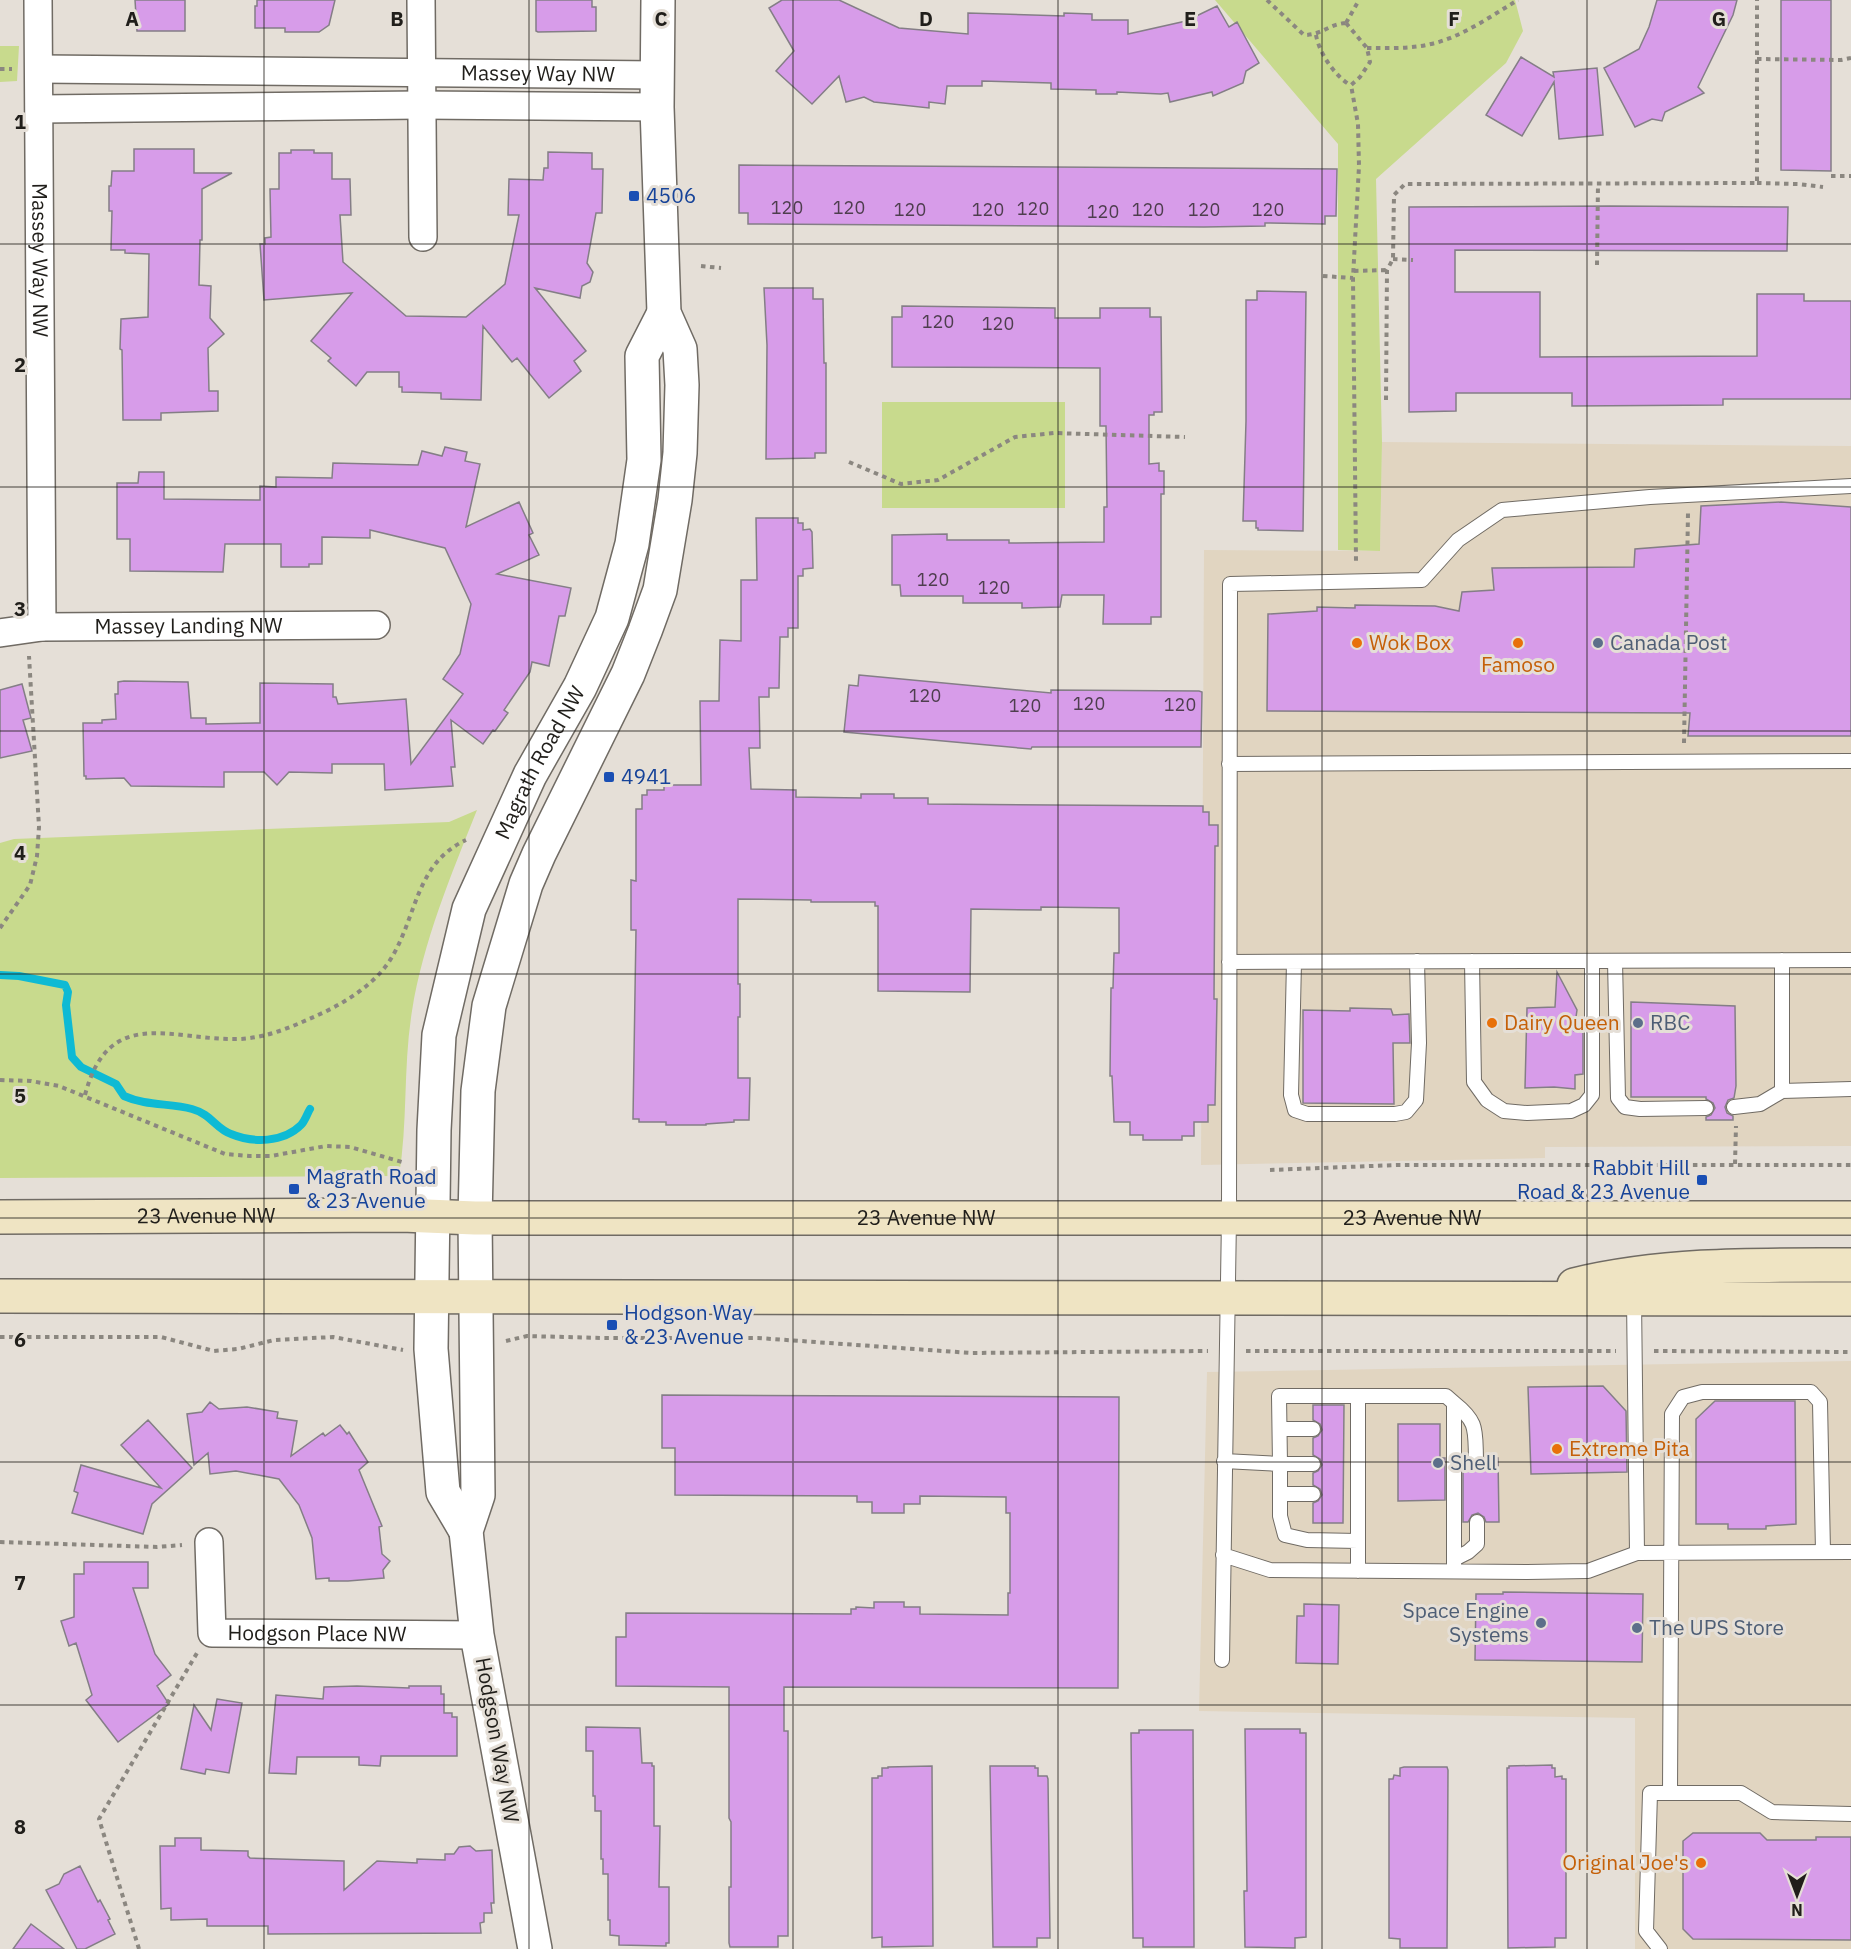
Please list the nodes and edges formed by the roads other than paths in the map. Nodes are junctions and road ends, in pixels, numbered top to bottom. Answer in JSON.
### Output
{"nodes":[{"id":1,"x":38,"y":0,"type":"edge"},
{"id":2,"x":421,"y":0,"type":"edge"},
{"id":3,"x":658,"y":0,"type":"edge"},
{"id":4,"x":40,"y":69,"type":"junction"},
{"id":5,"x":420,"y":73,"type":"junction"},
{"id":6,"x":657,"y":75,"type":"junction"},
{"id":7,"x":421,"y":105,"type":"junction"},
{"id":8,"x":657,"y":107,"type":"junction"},
{"id":9,"x":40,"y":109,"type":"junction"},
{"id":10,"x":423,"y":237,"type":"dead end"},
{"id":11,"x":664,"y":313,"type":"junction"},
{"id":12,"x":1851,"y":486,"type":"edge"},
{"id":13,"x":376,"y":625,"type":"dead end"},
{"id":14,"x":35,"y":628,"type":"junction"},
{"id":15,"x":0,"y":633,"type":"edge"},
{"id":16,"x":1851,"y":761,"type":"edge"},
{"id":17,"x":1229,"y":764,"type":"junction"},
{"id":18,"x":1782,"y":960,"type":"junction"},
{"id":19,"x":1851,"y":960,"type":"edge"},
{"id":20,"x":1417,"y":961,"type":"junction"},
{"id":21,"x":1472,"y":961,"type":"junction"},
{"id":22,"x":1592,"y":961,"type":"junction"},
{"id":23,"x":1616,"y":961,"type":"junction"},
{"id":24,"x":1229,"y":962,"type":"junction"},
{"id":25,"x":1294,"y":962,"type":"junction"},
{"id":26,"x":1851,"y":1089,"type":"edge"},
{"id":27,"x":1782,"y":1090,"type":"junction"},
{"id":28,"x":1735,"y":1107,"type":"road end"},
{"id":29,"x":1706,"y":1108,"type":"dead end"},
{"id":30,"x":0,"y":1216,"type":"edge"},
{"id":31,"x":432,"y":1217,"type":"junction"},
{"id":32,"x":475,"y":1218,"type":"junction"},
{"id":33,"x":1229,"y":1218,"type":"junction"},
{"id":34,"x":1851,"y":1218,"type":"edge"},
{"id":35,"x":1851,"y":1266,"type":"edge"},
{"id":36,"x":0,"y":1296,"type":"edge"},
{"id":37,"x":432,"y":1297,"type":"junction"},
{"id":38,"x":475,"y":1297,"type":"junction"},
{"id":39,"x":1228,"y":1298,"type":"junction"},
{"id":40,"x":1520,"y":1299,"type":"junction"},
{"id":41,"x":1634,"y":1299,"type":"junction"},
{"id":42,"x":1851,"y":1299,"type":"edge"},
{"id":43,"x":1358,"y":1396,"type":"junction"},
{"id":44,"x":1454,"y":1403,"type":"junction"},
{"id":45,"x":1280,"y":1429,"type":"junction"},
{"id":46,"x":1313,"y":1430,"type":"dead end"},
{"id":47,"x":1344,"y":1430,"type":"dead end"},
{"id":48,"x":1358,"y":1430,"type":"junction"},
{"id":49,"x":1476,"y":1458,"type":"dead end"},
{"id":50,"x":1224,"y":1461,"type":"junction"},
{"id":51,"x":1280,"y":1464,"type":"junction"},
{"id":52,"x":1313,"y":1464,"type":"dead end"},
{"id":53,"x":1344,"y":1464,"type":"dead end"},
{"id":54,"x":1358,"y":1464,"type":"junction"},
{"id":55,"x":1280,"y":1494,"type":"junction"},
{"id":56,"x":1312,"y":1494,"type":"dead end"},
{"id":57,"x":1343,"y":1494,"type":"dead end"},
{"id":58,"x":1358,"y":1494,"type":"junction"},
{"id":59,"x":1477,"y":1522,"type":"dead end"},
{"id":60,"x":466,"y":1531,"type":"junction"},
{"id":61,"x":1358,"y":1541,"type":"junction"},
{"id":62,"x":209,"y":1542,"type":"road end"},
{"id":63,"x":1671,"y":1552,"type":"junction"},
{"id":64,"x":1823,"y":1552,"type":"junction"},
{"id":65,"x":1851,"y":1552,"type":"edge"},
{"id":66,"x":1637,"y":1553,"type":"junction"},
{"id":67,"x":1222,"y":1556,"type":"junction"},
{"id":68,"x":1454,"y":1565,"type":"junction"},
{"id":69,"x":1358,"y":1570,"type":"junction"},
{"id":70,"x":477,"y":1635,"type":"junction"},
{"id":71,"x":1222,"y":1660,"type":"dead end"},
{"id":72,"x":1670,"y":1793,"type":"junction"},
{"id":73,"x":1851,"y":1814,"type":"edge"},
{"id":74,"x":535,"y":1949,"type":"edge"},
{"id":75,"x":1660,"y":1949,"type":"edge"}],
"edges":[{"from":1,"to":4,"type":"street","name":"Massey Way NW"},
{"from":2,"to":5,"type":"street"},
{"from":3,"to":6,"type":"street","name":"Magrath Road NW"},
{"from":4,"to":5,"type":"street","name":"Massey Way NW"},
{"from":4,"to":9,"type":"street","name":"Massey Way NW"},
{"from":5,"to":6,"type":"street","name":"Massey Way NW"},
{"from":5,"to":7,"type":"street"},
{"from":6,"to":8,"type":"street","name":"Magrath Road NW"},
{"from":7,"to":8,"type":"street","name":"Massey Way NW"},
{"from":7,"to":9,"type":"street","name":"Massey Way NW"},
{"from":7,"to":10,"type":"street"},
{"from":8,"to":11,"type":"street","name":"Magrath Road NW"},
{"from":9,"to":14,"type":"street","name":"Massey Way NW"},
{"from":11,"to":31,"type":"street","name":"Magrath Road NW"},
{"from":11,"to":32,"type":"street","name":"Magrath Road NW"},
{"from":12,"to":17,"type":"lane"},
{"from":13,"to":14,"type":"street","name":"Massey Landing NW"},
{"from":14,"to":15,"type":"street","name":"Massey Landing NW"},
{"from":16,"to":17,"type":"lane"},
{"from":17,"to":24,"type":"lane"},
{"from":18,"to":19,"type":"lane"},
{"from":18,"to":23,"type":"lane"},
{"from":18,"to":27,"type":"lane"},
{"from":20,"to":21,"type":"lane"},
{"from":20,"to":25,"type":"lane"},
{"from":20,"to":25,"type":"lane"},
{"from":21,"to":22,"type":"lane"},
{"from":21,"to":22,"type":"lane"},
{"from":22,"to":23,"type":"lane"},
{"from":23,"to":29,"type":"lane"},
{"from":24,"to":25,"type":"lane"},
{"from":24,"to":33,"type":"lane"},
{"from":26,"to":27,"type":"lane"},
{"from":27,"to":28,"type":"lane"},
{"from":30,"to":31,"type":"main road","name":"23 Avenue NW"},
{"from":31,"to":32,"type":"main road","name":"23 Avenue NW"},
{"from":31,"to":37,"type":"street","name":"Hodgson Way NW"},
{"from":32,"to":33,"type":"main road","name":"23 Avenue NW"},
{"from":32,"to":38,"type":"street","name":"Hodgson Way NW"},
{"from":33,"to":34,"type":"main road","name":"23 Avenue NW"},
{"from":33,"to":39,"type":"lane"},
{"from":35,"to":40,"type":"main road"},
{"from":36,"to":37,"type":"main road"},
{"from":37,"to":38,"type":"main road"},
{"from":37,"to":60,"type":"street","name":"Hodgson Way NW"},
{"from":38,"to":39,"type":"main road"},
{"from":38,"to":60,"type":"street","name":"Hodgson Way NW"},
{"from":39,"to":40,"type":"main road"},
{"from":39,"to":50,"type":"lane"},
{"from":40,"to":41,"type":"main road"},
{"from":41,"to":42,"type":"main road"},
{"from":41,"to":66,"type":"lane"},
{"from":43,"to":44,"type":"lane"},
{"from":43,"to":45,"type":"lane"},
{"from":43,"to":48,"type":"lane"},
{"from":44,"to":49,"type":"lane"},
{"from":44,"to":68,"type":"lane"},
{"from":45,"to":46,"type":"lane"},
{"from":45,"to":51,"type":"lane"},
{"from":47,"to":48,"type":"lane"},
{"from":48,"to":54,"type":"lane"},
{"from":50,"to":51,"type":"lane"},
{"from":50,"to":67,"type":"lane"},
{"from":51,"to":52,"type":"lane"},
{"from":51,"to":55,"type":"lane"},
{"from":53,"to":54,"type":"lane"},
{"from":54,"to":58,"type":"lane"},
{"from":55,"to":56,"type":"lane"},
{"from":55,"to":61,"type":"lane"},
{"from":57,"to":58,"type":"lane"},
{"from":58,"to":61,"type":"lane"},
{"from":59,"to":68,"type":"lane"},
{"from":60,"to":70,"type":"street","name":"Hodgson Way NW"},
{"from":61,"to":69,"type":"lane"},
{"from":62,"to":70,"type":"street","name":"Hodgson Place NW"},
{"from":63,"to":64,"type":"lane"},
{"from":63,"to":64,"type":"lane"},
{"from":63,"to":66,"type":"lane"},
{"from":63,"to":72,"type":"lane"},
{"from":64,"to":65,"type":"lane"},
{"from":66,"to":68,"type":"lane"},
{"from":67,"to":69,"type":"lane"},
{"from":67,"to":71,"type":"lane"},
{"from":68,"to":69,"type":"lane"},
{"from":70,"to":74,"type":"street","name":"Hodgson Way NW"},
{"from":72,"to":73,"type":"lane"},
{"from":72,"to":75,"type":"lane"}]}
